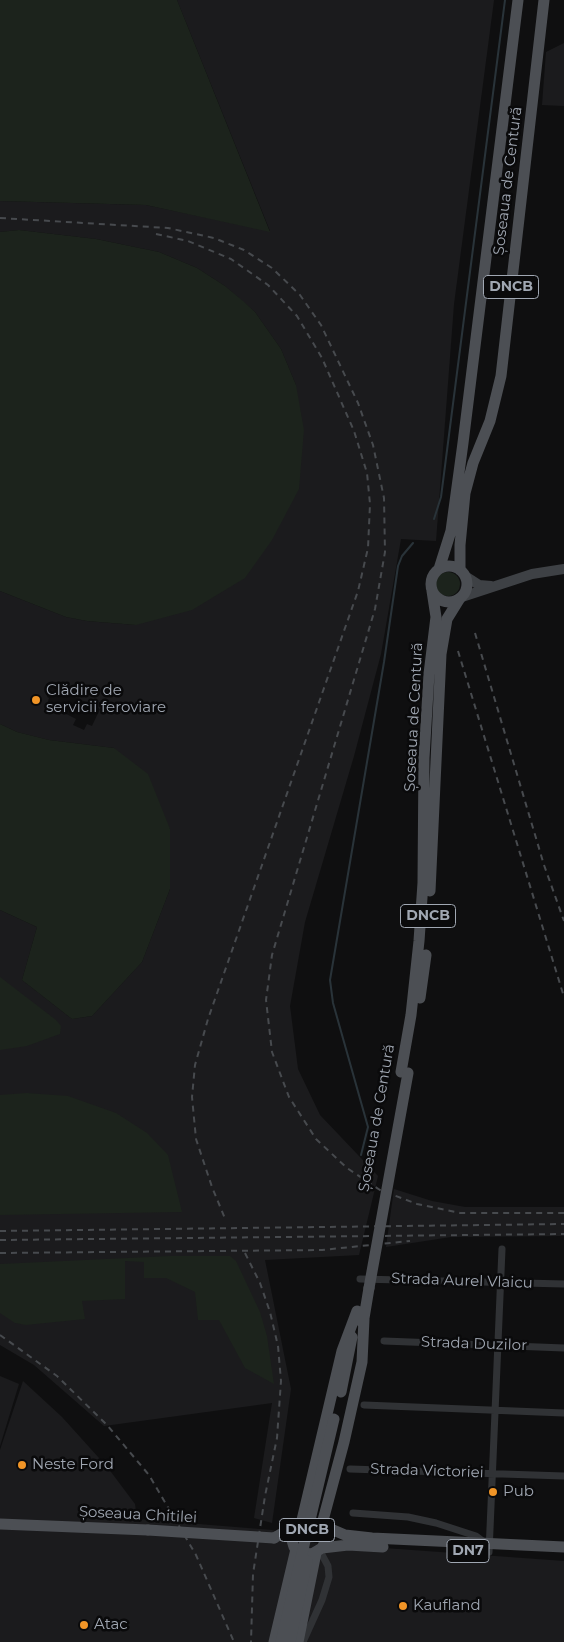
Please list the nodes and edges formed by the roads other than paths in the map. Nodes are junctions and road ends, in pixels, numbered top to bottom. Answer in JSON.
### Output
{"nodes":[{"id":1,"x":518,"y":0,"type":"edge"},
{"id":2,"x":544,"y":0,"type":"edge"},
{"id":3,"x":439,"y":569,"type":"junction"},
{"id":4,"x":564,"y":569,"type":"edge"},
{"id":5,"x":463,"y":573,"type":"junction"},
{"id":6,"x":492,"y":587,"type":"junction"},
{"id":7,"x":432,"y":591,"type":"junction"},
{"id":8,"x":461,"y":598,"type":"junction"},
{"id":9,"x":405,"y":1072,"type":"junction"},
{"id":10,"x":502,"y":1249,"type":"dead end"},
{"id":11,"x":500,"y":1282,"type":"junction"},
{"id":12,"x":364,"y":1284,"type":"junction"},
{"id":13,"x":564,"y":1284,"type":"edge"},
{"id":14,"x":360,"y":1315,"type":"junction"},
{"id":15,"x":384,"y":1341,"type":"dead end"},
{"id":16,"x":497,"y":1345,"type":"junction"},
{"id":17,"x":564,"y":1348,"type":"edge"},
{"id":18,"x":364,"y":1405,"type":"dead end"},
{"id":19,"x":494,"y":1410,"type":"junction"},
{"id":20,"x":564,"y":1412,"type":"edge"},
{"id":21,"x":337,"y":1420,"type":"junction"},
{"id":22,"x":350,"y":1469,"type":"dead end"},
{"id":23,"x":492,"y":1474,"type":"junction"},
{"id":24,"x":564,"y":1476,"type":"edge"},
{"id":25,"x":353,"y":1513,"type":"dead end"},
{"id":26,"x":298,"y":1523,"type":"junction"},
{"id":27,"x":0,"y":1524,"type":"edge"},
{"id":28,"x":323,"y":1525,"type":"junction"},
{"id":29,"x":274,"y":1538,"type":"junction"},
{"id":30,"x":294,"y":1547,"type":"junction"},
{"id":31,"x":489,"y":1548,"type":"junction"},
{"id":32,"x":564,"y":1548,"type":"edge"},
{"id":33,"x":319,"y":1550,"type":"junction"},
{"id":34,"x":564,"y":1555,"type":"edge"},
{"id":35,"x":300,"y":1639,"type":"edge"},
{"id":36,"x":274,"y":1642,"type":"edge"},
{"id":37,"x":281,"y":1642,"type":"edge"},
{"id":38,"x":290,"y":1642,"type":"edge"}],
"edges":[{"from":1,"to":3,"type":"main road","name":"Șoseaua de Centură","number":"DNCB"},
{"from":2,"to":5,"type":"main road","name":"Șoseaua de Centură","number":"DNCB"},
{"from":3,"to":5,"type":"main road"},
{"from":3,"to":7,"type":"main road","name":"Șoseaua de Centură","number":"DNCB"},
{"from":4,"to":6,"type":"street"},
{"from":5,"to":6,"type":"street"},
{"from":5,"to":8,"type":"main road","name":"Șoseaua de Centură","number":"DNCB"},
{"from":6,"to":8,"type":"street"},
{"from":7,"to":8,"type":"main road"},
{"from":7,"to":9,"type":"main road","name":"Șoseaua de Centură","number":"DNCB"},
{"from":8,"to":9,"type":"main road","name":"Șoseaua de Centură","number":"DNCB"},
{"from":9,"to":12,"type":"main road","name":"Șoseaua de Centură","number":"DNCB"},
{"from":10,"to":11,"type":"street"},
{"from":11,"to":12,"type":"street","name":"Strada Aurel Vlaicu"},
{"from":11,"to":13,"type":"street","name":"Strada Aurel Vlaicu"},
{"from":11,"to":16,"type":"street"},
{"from":12,"to":14,"type":"main road","name":"Șoseaua de Centură","number":"DNCB"},
{"from":14,"to":21,"type":"main road","name":"Șoseaua de Centură","number":"DNCB"},
{"from":14,"to":26,"type":"main road"},
{"from":14,"to":28,"type":"main road"},
{"from":15,"to":16,"type":"street","name":"Strada Duzilor"},
{"from":16,"to":17,"type":"street","name":"Strada Duzilor"},
{"from":16,"to":19,"type":"street"},
{"from":18,"to":19,"type":"street"},
{"from":19,"to":20,"type":"street"},
{"from":19,"to":23,"type":"street"},
{"from":21,"to":37,"type":"main road","name":"Șoseaua de Centură","number":"DNCB","bridge":true},
{"from":21,"to":38,"type":"main road","name":"Șoseaua de Centură","number":"DNCB","bridge":true},
{"from":22,"to":23,"type":"street","name":"Strada Victoriei"},
{"from":23,"to":24,"type":"street","name":"Strada Victoriei"},
{"from":23,"to":31,"type":"street"},
{"from":25,"to":31,"type":"street"},
{"from":26,"to":28,"type":"main road","number":"DN7"},
{"from":26,"to":29,"type":"main road"},
{"from":26,"to":30,"type":"main road"},
{"from":27,"to":29,"type":"main road","name":"Șoseaua Chitilei","number":"DN7","bridge":true},
{"from":28,"to":31,"type":"main road","number":"DN7"},
{"from":28,"to":33,"type":"main road"},
{"from":29,"to":30,"type":"main road","name":"Șoseaua Chitilei","number":"DN7"},
{"from":30,"to":33,"type":"main road","number":"DN7"},
{"from":30,"to":36,"type":"main road"},
{"from":31,"to":32,"type":"main road","number":"DN7"},
{"from":31,"to":33,"type":"main road","number":"DN7"},
{"from":31,"to":34,"type":"main road","number":"DN7"},
{"from":33,"to":35,"type":"main road"},
{"from":33,"to":35,"type":"street"}]}
